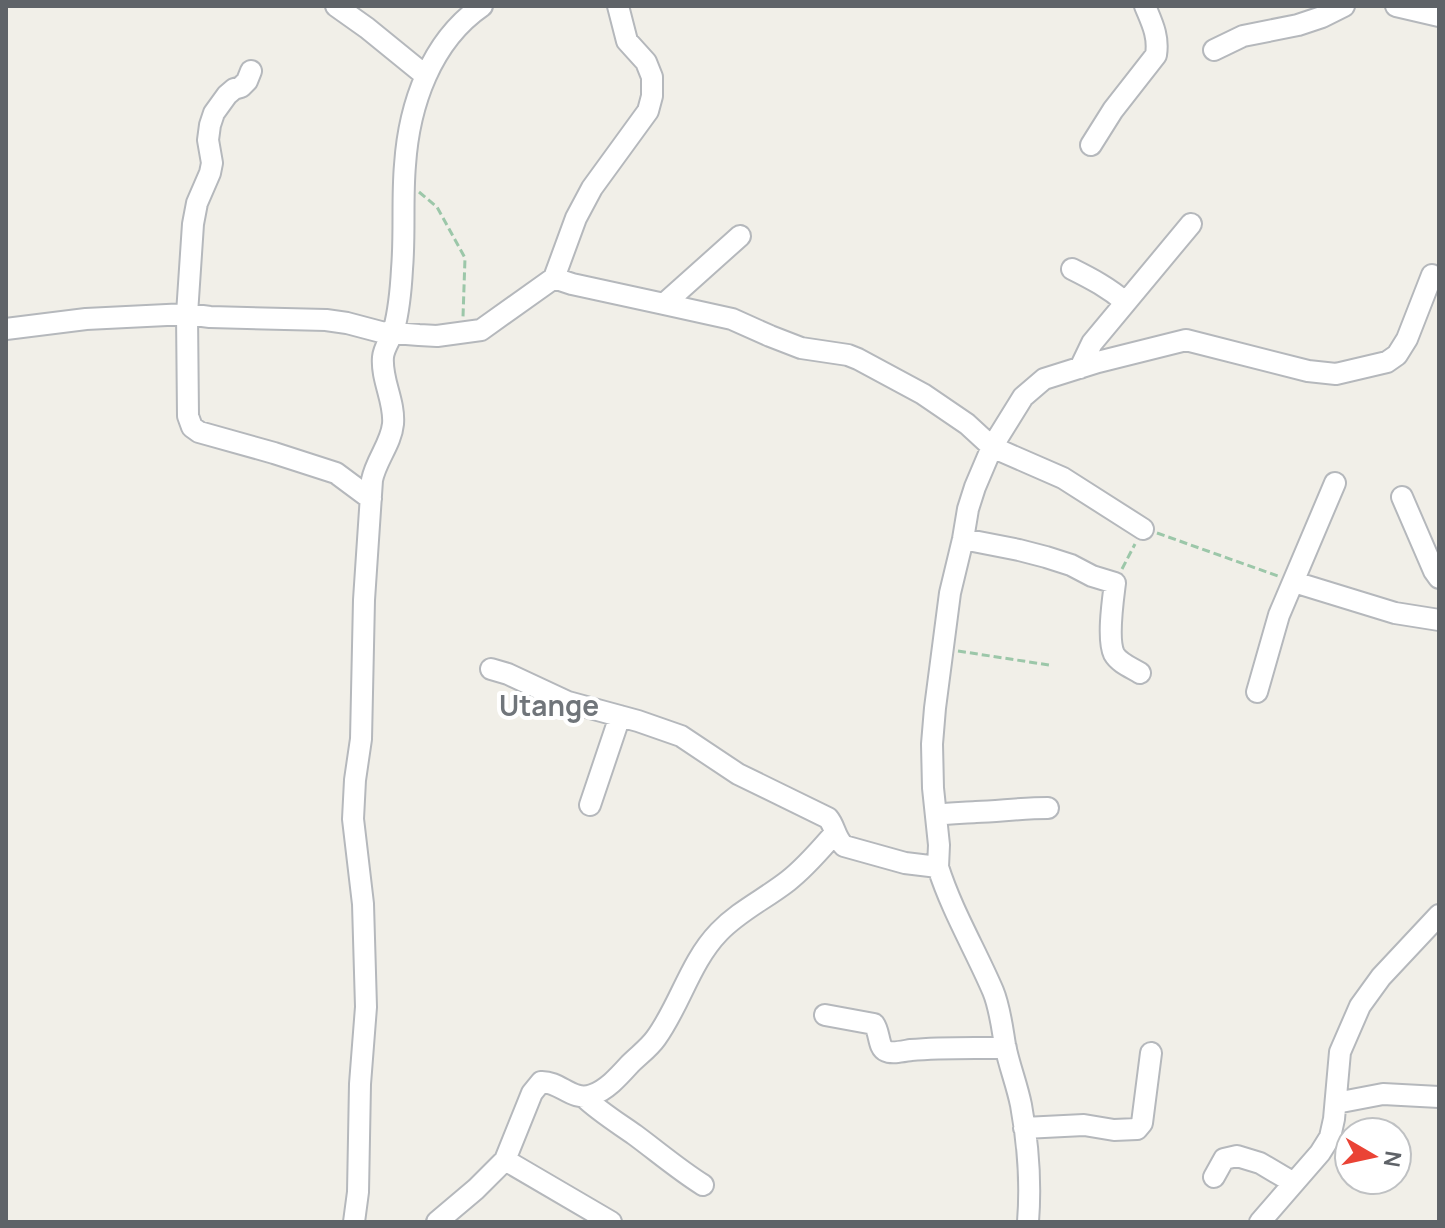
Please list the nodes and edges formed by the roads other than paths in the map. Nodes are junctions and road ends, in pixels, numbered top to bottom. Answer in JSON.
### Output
{"nodes":[{"id":1,"x":336,"y":6,"type":"edge"},
{"id":2,"x":482,"y":6,"type":"edge"},
{"id":3,"x":618,"y":6,"type":"edge"},
{"id":4,"x":1145,"y":6,"type":"edge"},
{"id":5,"x":1344,"y":6,"type":"edge"},
{"id":6,"x":1396,"y":6,"type":"edge"},
{"id":7,"x":1439,"y":16,"type":"edge"},
{"id":8,"x":1214,"y":50,"type":"dead end"},
{"id":9,"x":251,"y":71,"type":"dead end"},
{"id":10,"x":426,"y":76,"type":"junction"},
{"id":11,"x":1091,"y":145,"type":"dead end"},
{"id":12,"x":1191,"y":224,"type":"dead end"},
{"id":13,"x":740,"y":236,"type":"dead end"},
{"id":14,"x":1072,"y":269,"type":"dead end"},
{"id":15,"x":1432,"y":275,"type":"dead end"},
{"id":16,"x":554,"y":278,"type":"junction"},
{"id":17,"x":1125,"y":302,"type":"junction"},
{"id":18,"x":664,"y":304,"type":"junction"},
{"id":19,"x":187,"y":314,"type":"junction"},
{"id":20,"x":6,"y":329,"type":"edge"},
{"id":21,"x":393,"y":333,"type":"junction"},
{"id":22,"x":1080,"y":368,"type":"junction"},
{"id":23,"x":992,"y":447,"type":"junction"},
{"id":24,"x":1335,"y":483,"type":"dead end"},
{"id":25,"x":1402,"y":497,"type":"dead end"},
{"id":26,"x":371,"y":499,"type":"junction"},
{"id":27,"x":1143,"y":529,"type":"road end"},
{"id":28,"x":963,"y":539,"type":"junction"},
{"id":29,"x":1439,"y":578,"type":"edge"},
{"id":30,"x":1294,"y":582,"type":"junction"},
{"id":31,"x":1439,"y":620,"type":"edge"},
{"id":32,"x":491,"y":669,"type":"dead end"},
{"id":33,"x":1140,"y":673,"type":"dead end"},
{"id":34,"x":1257,"y":692,"type":"dead end"},
{"id":35,"x":620,"y":716,"type":"junction"},
{"id":36,"x":590,"y":805,"type":"dead end"},
{"id":37,"x":1048,"y":808,"type":"dead end"},
{"id":38,"x":936,"y":815,"type":"junction"},
{"id":39,"x":835,"y":833,"type":"junction"},
{"id":40,"x":938,"y":867,"type":"junction"},
{"id":41,"x":1439,"y":915,"type":"edge"},
{"id":42,"x":825,"y":1015,"type":"dead end"},
{"id":43,"x":1006,"y":1048,"type":"junction"},
{"id":44,"x":1151,"y":1053,"type":"dead end"},
{"id":45,"x":584,"y":1097,"type":"junction"},
{"id":46,"x":1439,"y":1097,"type":"edge"},
{"id":47,"x":1336,"y":1103,"type":"junction"},
{"id":48,"x":1024,"y":1128,"type":"junction"},
{"id":49,"x":505,"y":1160,"type":"junction"},
{"id":50,"x":1214,"y":1177,"type":"dead end"},
{"id":51,"x":1294,"y":1183,"type":"junction"},
{"id":52,"x":703,"y":1185,"type":"dead end"},
{"id":53,"x":354,"y":1222,"type":"edge"},
{"id":54,"x":437,"y":1222,"type":"edge"},
{"id":55,"x":611,"y":1222,"type":"edge"},
{"id":56,"x":1028,"y":1222,"type":"edge"},
{"id":57,"x":1260,"y":1222,"type":"edge"}],
"edges":[{"from":1,"to":10,"type":"street"},
{"from":2,"to":10,"type":"street"},
{"from":3,"to":16,"type":"street"},
{"from":4,"to":11,"type":"street"},
{"from":5,"to":8,"type":"street"},
{"from":6,"to":7,"type":"street"},
{"from":9,"to":19,"type":"street"},
{"from":10,"to":21,"type":"street"},
{"from":12,"to":17,"type":"street"},
{"from":13,"to":18,"type":"street"},
{"from":14,"to":17,"type":"street"},
{"from":15,"to":22,"type":"street"},
{"from":16,"to":18,"type":"street"},
{"from":16,"to":21,"type":"street"},
{"from":17,"to":22,"type":"street"},
{"from":18,"to":23,"type":"street"},
{"from":19,"to":20,"type":"street"},
{"from":19,"to":21,"type":"street"},
{"from":19,"to":26,"type":"street"},
{"from":21,"to":26,"type":"street"},
{"from":22,"to":23,"type":"street"},
{"from":23,"to":27,"type":"street"},
{"from":23,"to":28,"type":"street"},
{"from":24,"to":30,"type":"street"},
{"from":25,"to":29,"type":"street"},
{"from":26,"to":53,"type":"street"},
{"from":28,"to":33,"type":"street"},
{"from":28,"to":38,"type":"street"},
{"from":30,"to":31,"type":"street"},
{"from":30,"to":34,"type":"street"},
{"from":32,"to":35,"type":"street"},
{"from":35,"to":36,"type":"street"},
{"from":35,"to":39,"type":"street"},
{"from":37,"to":38,"type":"street"},
{"from":38,"to":40,"type":"street"},
{"from":39,"to":40,"type":"street"},
{"from":39,"to":45,"type":"street"},
{"from":40,"to":43,"type":"street"},
{"from":41,"to":47,"type":"street"},
{"from":42,"to":43,"type":"street"},
{"from":43,"to":48,"type":"street"},
{"from":44,"to":48,"type":"street"},
{"from":45,"to":49,"type":"street"},
{"from":45,"to":52,"type":"street"},
{"from":46,"to":47,"type":"street"},
{"from":47,"to":51,"type":"street"},
{"from":48,"to":56,"type":"street"},
{"from":49,"to":54,"type":"street"},
{"from":49,"to":55,"type":"street"},
{"from":50,"to":51,"type":"street"},
{"from":51,"to":57,"type":"street"}]}
